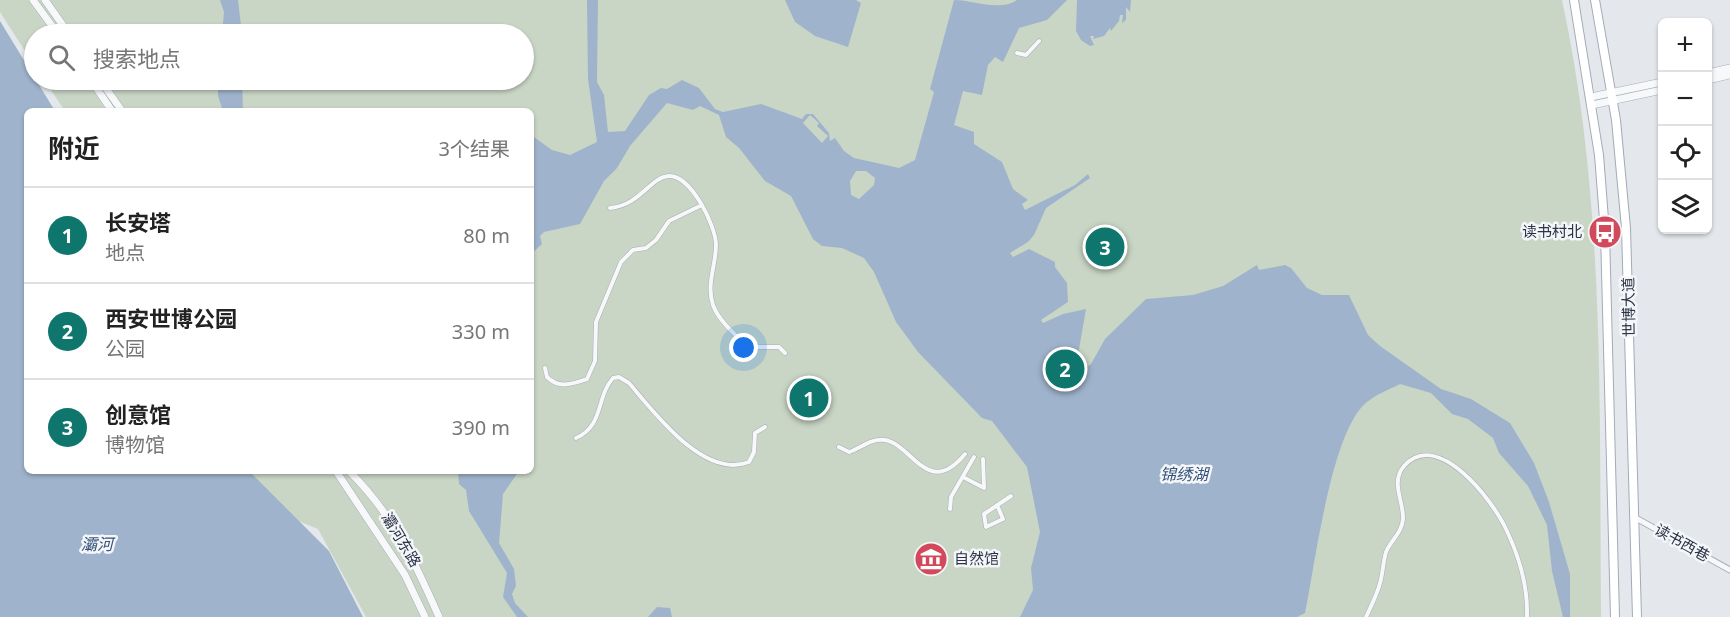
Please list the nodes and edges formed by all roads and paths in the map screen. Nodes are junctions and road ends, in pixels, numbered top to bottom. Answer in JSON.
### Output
{"nodes":[{"id":1,"x":33,"y":0,"type":"edge"},
{"id":2,"x":45,"y":0,"type":"edge"},
{"id":3,"x":1574,"y":0,"type":"edge"},
{"id":4,"x":1595,"y":0,"type":"edge"},
{"id":5,"x":51,"y":24,"type":"edge"},
{"id":6,"x":62,"y":24,"type":"edge"},
{"id":7,"x":1039,"y":41,"type":"dead end"},
{"id":8,"x":1017,"y":53,"type":"dead end"},
{"id":9,"x":1730,"y":68,"type":"edge"},
{"id":10,"x":1712,"y":72,"type":"edge"},
{"id":11,"x":1730,"y":75,"type":"edge"},
{"id":12,"x":1712,"y":79,"type":"edge"},
{"id":13,"x":1658,"y":83,"type":"edge"},
{"id":14,"x":98,"y":90,"type":"edge"},
{"id":15,"x":107,"y":90,"type":"edge"},
{"id":16,"x":1658,"y":91,"type":"edge"},
{"id":17,"x":1613,"y":97,"type":"junction"},
{"id":18,"x":1591,"y":101,"type":"junction"},
{"id":19,"x":110,"y":108,"type":"edge"},
{"id":20,"x":120,"y":108,"type":"edge"},
{"id":21,"x":702,"y":205,"type":"junction"},
{"id":22,"x":610,"y":208,"type":"dead end"},
{"id":23,"x":784,"y":353,"type":"dead end"},
{"id":24,"x":545,"y":368,"type":"dead end"},
{"id":25,"x":765,"y":426,"type":"dead end"},
{"id":26,"x":576,"y":438,"type":"dead end"},
{"id":27,"x":839,"y":447,"type":"dead end"},
{"id":28,"x":965,"y":454,"type":"dead end"},
{"id":29,"x":974,"y":457,"type":"dead end"},
{"id":30,"x":983,"y":459,"type":"dead end"},
{"id":31,"x":338,"y":474,"type":"edge"},
{"id":32,"x":352,"y":474,"type":"edge"},
{"id":33,"x":963,"y":477,"type":"junction"},
{"id":34,"x":1011,"y":496,"type":"dead end"},
{"id":35,"x":997,"y":505,"type":"junction"},
{"id":36,"x":950,"y":509,"type":"dead end"},
{"id":37,"x":1634,"y":517,"type":"junction"},
{"id":38,"x":1730,"y":570,"type":"edge"},
{"id":39,"x":425,"y":617,"type":"edge"},
{"id":40,"x":439,"y":617,"type":"edge"},
{"id":41,"x":1366,"y":617,"type":"edge"},
{"id":42,"x":1527,"y":617,"type":"edge"},
{"id":43,"x":1615,"y":617,"type":"edge"},
{"id":44,"x":1637,"y":617,"type":"edge"}],
"edges":[{"from":1,"to":5,"type":"street"},
{"from":2,"to":6,"type":"street"},
{"from":3,"to":18,"type":"main road","name":"世博大道"},
{"from":4,"to":17,"type":"main road","name":"世博大道"},
{"from":7,"to":8,"type":"street"},
{"from":9,"to":10,"type":"street"},
{"from":11,"to":12,"type":"street"},
{"from":13,"to":17,"type":"street"},
{"from":14,"to":19,"type":"street"},
{"from":15,"to":20,"type":"street"},
{"from":16,"to":17,"type":"street"},
{"from":17,"to":18,"type":"street"},
{"from":17,"to":37,"type":"main road","name":"世博大道"},
{"from":18,"to":43,"type":"main road","name":"世博大道"},
{"from":21,"to":22,"type":"street"},
{"from":21,"to":23,"type":"street"},
{"from":21,"to":24,"type":"street"},
{"from":25,"to":26,"type":"street"},
{"from":27,"to":28,"type":"street"},
{"from":29,"to":33,"type":"street"},
{"from":30,"to":33,"type":"street"},
{"from":31,"to":39,"type":"street","name":"灞河东路"},
{"from":32,"to":40,"type":"street","name":"灞河东路"},
{"from":33,"to":36,"type":"street"},
{"from":34,"to":35,"type":"street"},
{"from":35,"to":35,"type":"street"},
{"from":37,"to":38,"type":"street","name":"读书西巷"},
{"from":37,"to":44,"type":"main road","name":"世博大道"},
{"from":41,"to":42,"type":"street"}]}
